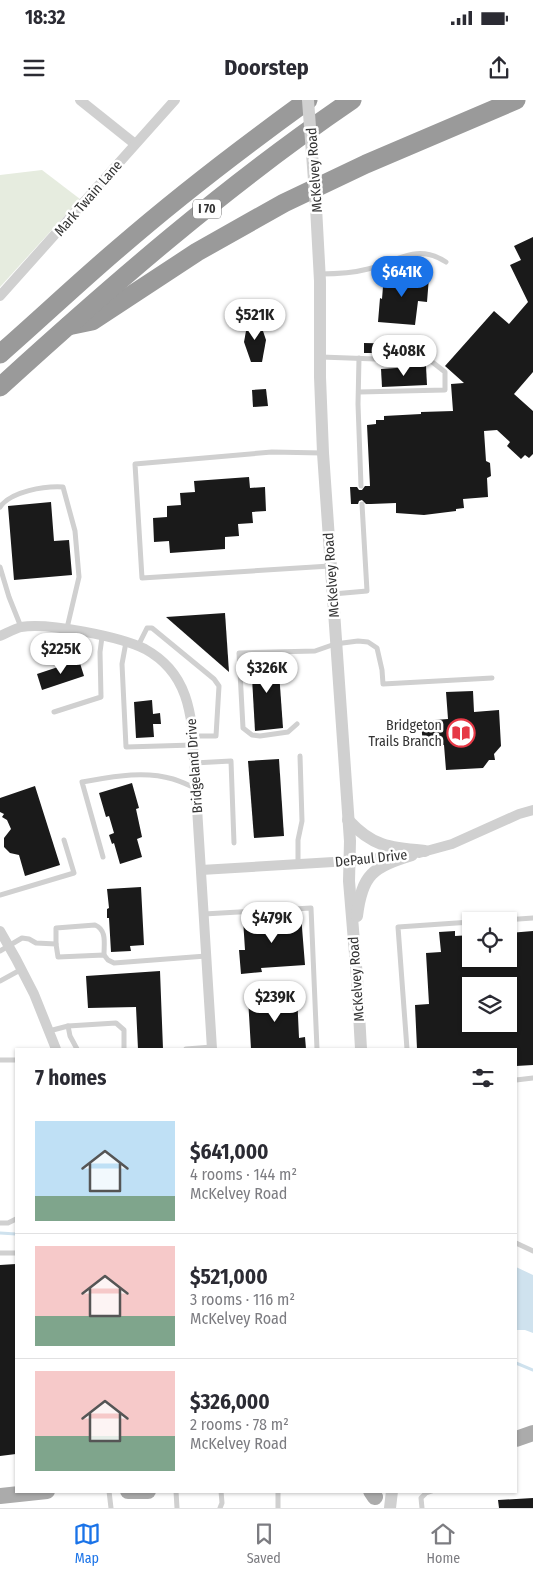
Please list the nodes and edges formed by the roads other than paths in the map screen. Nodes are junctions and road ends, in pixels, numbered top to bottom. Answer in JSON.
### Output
{"nodes":[{"id":1,"x":80,"y":100,"type":"edge"},
{"id":2,"x":175,"y":100,"type":"edge"},
{"id":3,"x":295,"y":100,"type":"edge"},
{"id":4,"x":308,"y":100,"type":"edge"},
{"id":5,"x":352,"y":100,"type":"edge"},
{"id":6,"x":516,"y":100,"type":"edge"},
{"id":7,"x":255,"y":138,"type":"junction"},
{"id":8,"x":135,"y":144,"type":"junction"},
{"id":9,"x":446,"y":262,"type":"dead end"},
{"id":10,"x":320,"y":274,"type":"junction"},
{"id":11,"x":0,"y":296,"type":"edge"},
{"id":12,"x":68,"y":326,"type":"junction"},
{"id":13,"x":0,"y":354,"type":"edge"},
{"id":14,"x":320,"y":356,"type":"junction"},
{"id":15,"x":358,"y":358,"type":"junction"},
{"id":16,"x":0,"y":387,"type":"edge"},
{"id":17,"x":359,"y":392,"type":"junction"},
{"id":18,"x":322,"y":454,"type":"junction"},
{"id":19,"x":361,"y":486,"type":"dead end"},
{"id":20,"x":362,"y":504,"type":"dead end"},
{"id":21,"x":0,"y":507,"type":"edge"},
{"id":22,"x":330,"y":566,"type":"junction"},
{"id":23,"x":0,"y":567,"type":"edge"},
{"id":24,"x":332,"y":594,"type":"junction"},
{"id":25,"x":21,"y":628,"type":"junction"},
{"id":26,"x":67,"y":629,"type":"junction"},
{"id":27,"x":0,"y":635,"type":"edge"},
{"id":28,"x":102,"y":637,"type":"junction"},
{"id":29,"x":126,"y":642,"type":"junction"},
{"id":30,"x":335,"y":644,"type":"junction"},
{"id":31,"x":138,"y":646,"type":"junction"},
{"id":32,"x":492,"y":678,"type":"dead end"},
{"id":33,"x":54,"y":712,"type":"dead end"},
{"id":34,"x":297,"y":724,"type":"dead end"},
{"id":35,"x":193,"y":741,"type":"junction"},
{"id":36,"x":300,"y":756,"type":"dead end"},
{"id":37,"x":194,"y":762,"type":"junction"},
{"id":38,"x":196,"y":788,"type":"junction"},
{"id":39,"x":533,"y":810,"type":"edge"},
{"id":40,"x":348,"y":820,"type":"junction"},
{"id":41,"x":64,"y":840,"type":"dead end"},
{"id":42,"x":234,"y":844,"type":"dead end"},
{"id":43,"x":425,"y":851,"type":"junction"},
{"id":44,"x":412,"y":855,"type":"junction"},
{"id":45,"x":103,"y":856,"type":"dead end"},
{"id":46,"x":350,"y":861,"type":"junction"},
{"id":47,"x":298,"y":864,"type":"junction"},
{"id":48,"x":201,"y":870,"type":"junction"},
{"id":49,"x":0,"y":895,"type":"edge"},
{"id":50,"x":203,"y":914,"type":"junction"},
{"id":51,"x":533,"y":918,"type":"edge"},
{"id":52,"x":517,"y":919,"type":"edge"},
{"id":53,"x":462,"y":923,"type":"edge"},
{"id":54,"x":0,"y":931,"type":"edge"},
{"id":55,"x":354,"y":941,"type":"junction"},
{"id":56,"x":56,"y":944,"type":"junction"},
{"id":57,"x":4,"y":948,"type":"edge"},
{"id":58,"x":104,"y":955,"type":"junction"},
{"id":59,"x":207,"y":956,"type":"junction"},
{"id":60,"x":22,"y":969,"type":"junction"},
{"id":61,"x":0,"y":981,"type":"edge"},
{"id":62,"x":68,"y":1026,"type":"junction"},
{"id":63,"x":48,"y":1031,"type":"junction"},
{"id":64,"x":55,"y":1048,"type":"edge"},
{"id":65,"x":76,"y":1048,"type":"edge"},
{"id":66,"x":124,"y":1048,"type":"edge"},
{"id":67,"x":212,"y":1048,"type":"edge"},
{"id":68,"x":317,"y":1048,"type":"edge"},
{"id":69,"x":360,"y":1048,"type":"edge"},
{"id":70,"x":407,"y":1048,"type":"edge"},
{"id":71,"x":0,"y":1060,"type":"edge"},
{"id":72,"x":15,"y":1060,"type":"edge"},
{"id":73,"x":533,"y":1078,"type":"edge"},
{"id":74,"x":517,"y":1080,"type":"edge"},
{"id":75,"x":15,"y":1220,"type":"edge"},
{"id":76,"x":0,"y":1223,"type":"edge"},
{"id":77,"x":517,"y":1243,"type":"edge"},
{"id":78,"x":533,"y":1251,"type":"edge"},
{"id":79,"x":15,"y":1252,"type":"edge"},
{"id":80,"x":0,"y":1253,"type":"edge"},
{"id":81,"x":517,"y":1430,"type":"edge"},
{"id":82,"x":533,"y":1432,"type":"edge"},
{"id":83,"x":517,"y":1439,"type":"edge"},
{"id":84,"x":28,"y":1493,"type":"edge"},
{"id":85,"x":109,"y":1493,"type":"edge"},
{"id":86,"x":176,"y":1493,"type":"edge"},
{"id":87,"x":221,"y":1493,"type":"edge"},
{"id":88,"x":278,"y":1493,"type":"edge"},
{"id":89,"x":392,"y":1493,"type":"edge"},
{"id":90,"x":426,"y":1493,"type":"edge"},
{"id":91,"x":0,"y":1496,"type":"edge"},
{"id":92,"x":111,"y":1508,"type":"edge"},
{"id":93,"x":177,"y":1508,"type":"edge"},
{"id":94,"x":220,"y":1508,"type":"edge"},
{"id":95,"x":278,"y":1508,"type":"edge"},
{"id":96,"x":390,"y":1508,"type":"edge"},
{"id":97,"x":422,"y":1508,"type":"edge"}],
"edges":[{"from":1,"to":8,"type":"street"},
{"from":2,"to":8,"type":"street","name":"Mark Twain Lane"},
{"from":3,"to":7,"type":"highway"},
{"from":4,"to":7,"type":"highway","number":"I 70"},
{"from":4,"to":10,"type":"street","name":"McKelvey Road","bridge":true},
{"from":5,"to":12,"type":"highway","number":"I 70"},
{"from":6,"to":12,"type":"highway"},
{"from":7,"to":13,"type":"highway","number":"I 70"},
{"from":8,"to":11,"type":"street","name":"Mark Twain Lane"},
{"from":9,"to":10,"type":"lane"},
{"from":10,"to":14,"type":"street","name":"McKelvey Road"},
{"from":12,"to":16,"type":"highway","number":"I 70"},
{"from":14,"to":15,"type":"lane"},
{"from":14,"to":18,"type":"street","name":"McKelvey Road"},
{"from":15,"to":17,"type":"lane"},
{"from":15,"to":17,"type":"lane"},
{"from":17,"to":19,"type":"lane"},
{"from":18,"to":22,"type":"street","name":"McKelvey Road"},
{"from":18,"to":22,"type":"lane"},
{"from":20,"to":24,"type":"lane"},
{"from":21,"to":26,"type":"lane"},
{"from":22,"to":24,"type":"street","name":"McKelvey Road"},
{"from":23,"to":25,"type":"lane"},
{"from":24,"to":30,"type":"street","name":"McKelvey Road"},
{"from":25,"to":26,"type":"street","name":"Bridgeland Drive"},
{"from":25,"to":27,"type":"street","name":"Bridgeland Drive"},
{"from":26,"to":28,"type":"street","name":"Bridgeland Drive"},
{"from":28,"to":29,"type":"street","name":"Bridgeland Drive"},
{"from":28,"to":33,"type":"lane"},
{"from":29,"to":31,"type":"street","name":"Bridgeland Drive"},
{"from":29,"to":35,"type":"lane"},
{"from":30,"to":32,"type":"lane"},
{"from":30,"to":34,"type":"lane"},
{"from":30,"to":40,"type":"street","name":"McKelvey Road"},
{"from":31,"to":35,"type":"street","name":"Bridgeland Drive"},
{"from":31,"to":35,"type":"lane"},
{"from":35,"to":37,"type":"street","name":"Bridgeland Drive"},
{"from":36,"to":47,"type":"lane"},
{"from":37,"to":38,"type":"street","name":"Bridgeland Drive"},
{"from":37,"to":42,"type":"lane"},
{"from":38,"to":45,"type":"lane"},
{"from":38,"to":48,"type":"street","name":"Bridgeland Drive"},
{"from":39,"to":43,"type":"street","name":"DePaul Drive"},
{"from":40,"to":43,"type":"street"},
{"from":40,"to":46,"type":"street","name":"McKelvey Road"},
{"from":41,"to":49,"type":"lane"},
{"from":43,"to":44,"type":"street","name":"DePaul Drive"},
{"from":44,"to":46,"type":"street","name":"DePaul Drive"},
{"from":44,"to":55,"type":"street"},
{"from":46,"to":47,"type":"street","name":"DePaul Drive"},
{"from":46,"to":55,"type":"street","name":"McKelvey Road"},
{"from":47,"to":48,"type":"street","name":"DePaul Drive"},
{"from":48,"to":50,"type":"street","name":"Bridgeland Drive"},
{"from":50,"to":59,"type":"street","name":"Bridgeland Drive"},
{"from":50,"to":68,"type":"lane"},
{"from":51,"to":52,"type":"lane"},
{"from":53,"to":70,"type":"lane"},
{"from":54,"to":57,"type":"street"},
{"from":55,"to":69,"type":"street","name":"McKelvey Road"},
{"from":56,"to":57,"type":"lane"},
{"from":56,"to":58,"type":"lane"},
{"from":56,"to":58,"type":"lane"},
{"from":57,"to":60,"type":"street"},
{"from":58,"to":59,"type":"lane"},
{"from":59,"to":67,"type":"street","name":"Bridgeland Drive"},
{"from":60,"to":61,"type":"lane"},
{"from":60,"to":63,"type":"street"},
{"from":62,"to":63,"type":"lane"},
{"from":62,"to":65,"type":"lane"},
{"from":62,"to":66,"type":"lane"},
{"from":63,"to":64,"type":"street"},
{"from":71,"to":72,"type":"lane"},
{"from":73,"to":74,"type":"lane"},
{"from":75,"to":76,"type":"lane"},
{"from":77,"to":78,"type":"lane"},
{"from":79,"to":80,"type":"lane"},
{"from":81,"to":82,"type":"main road"},
{"from":82,"to":83,"type":"main road"},
{"from":84,"to":91,"type":"main road"},
{"from":85,"to":92,"type":"lane"},
{"from":86,"to":93,"type":"lane"},
{"from":87,"to":94,"type":"lane"},
{"from":88,"to":95,"type":"lane"},
{"from":89,"to":96,"type":"street"},
{"from":90,"to":97,"type":"lane"}]}
